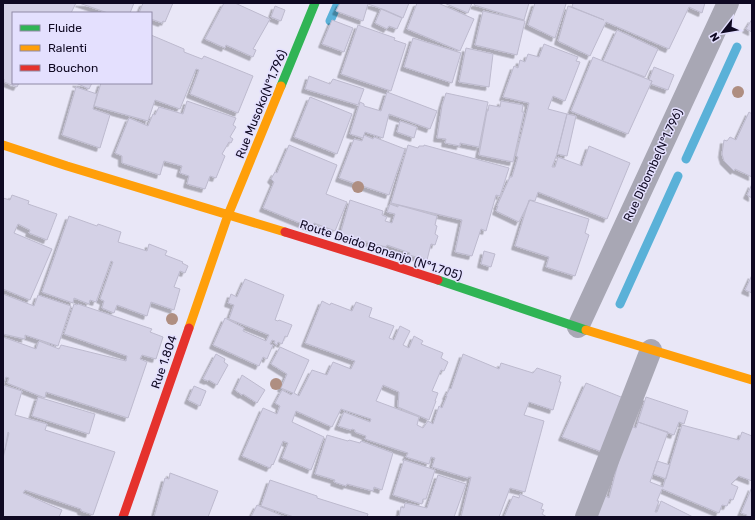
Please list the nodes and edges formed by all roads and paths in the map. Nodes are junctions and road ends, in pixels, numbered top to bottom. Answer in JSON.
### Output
{"nodes":[{"id":1,"x":315,"y":3,"type":"edge"},
{"id":2,"x":728,"y":3,"type":"edge"},
{"id":3,"x":3,"y":145,"type":"edge"},
{"id":4,"x":228,"y":215,"type":"junction"},
{"id":5,"x":578,"y":327,"type":"junction"},
{"id":6,"x":651,"y":350,"type":"junction"},
{"id":7,"x":752,"y":380,"type":"edge"},
{"id":8,"x":123,"y":517,"type":"edge"},
{"id":9,"x":586,"y":517,"type":"edge"}],
"edges":[{"from":1,"to":4,"type":"main road","name":"Rue Musoko(N°1.796)"},
{"from":2,"to":5,"type":"street","name":"Rue Dibombe(N°1.796)"},
{"from":3,"to":4,"type":"main road","name":"Route Deido Bonanjo (N°1.705)"},
{"from":4,"to":5,"type":"main road","name":"Route Deido Bonanjo (N°1.705)"},
{"from":4,"to":8,"type":"main road","name":"Rue 1.804"},
{"from":5,"to":6,"type":"main road","name":"Route Deido Bonanjo (N°1.705)"},
{"from":6,"to":7,"type":"main road","name":"Route Deido Bonanjo (N°1.705)"},
{"from":6,"to":9,"type":"street"}]}
